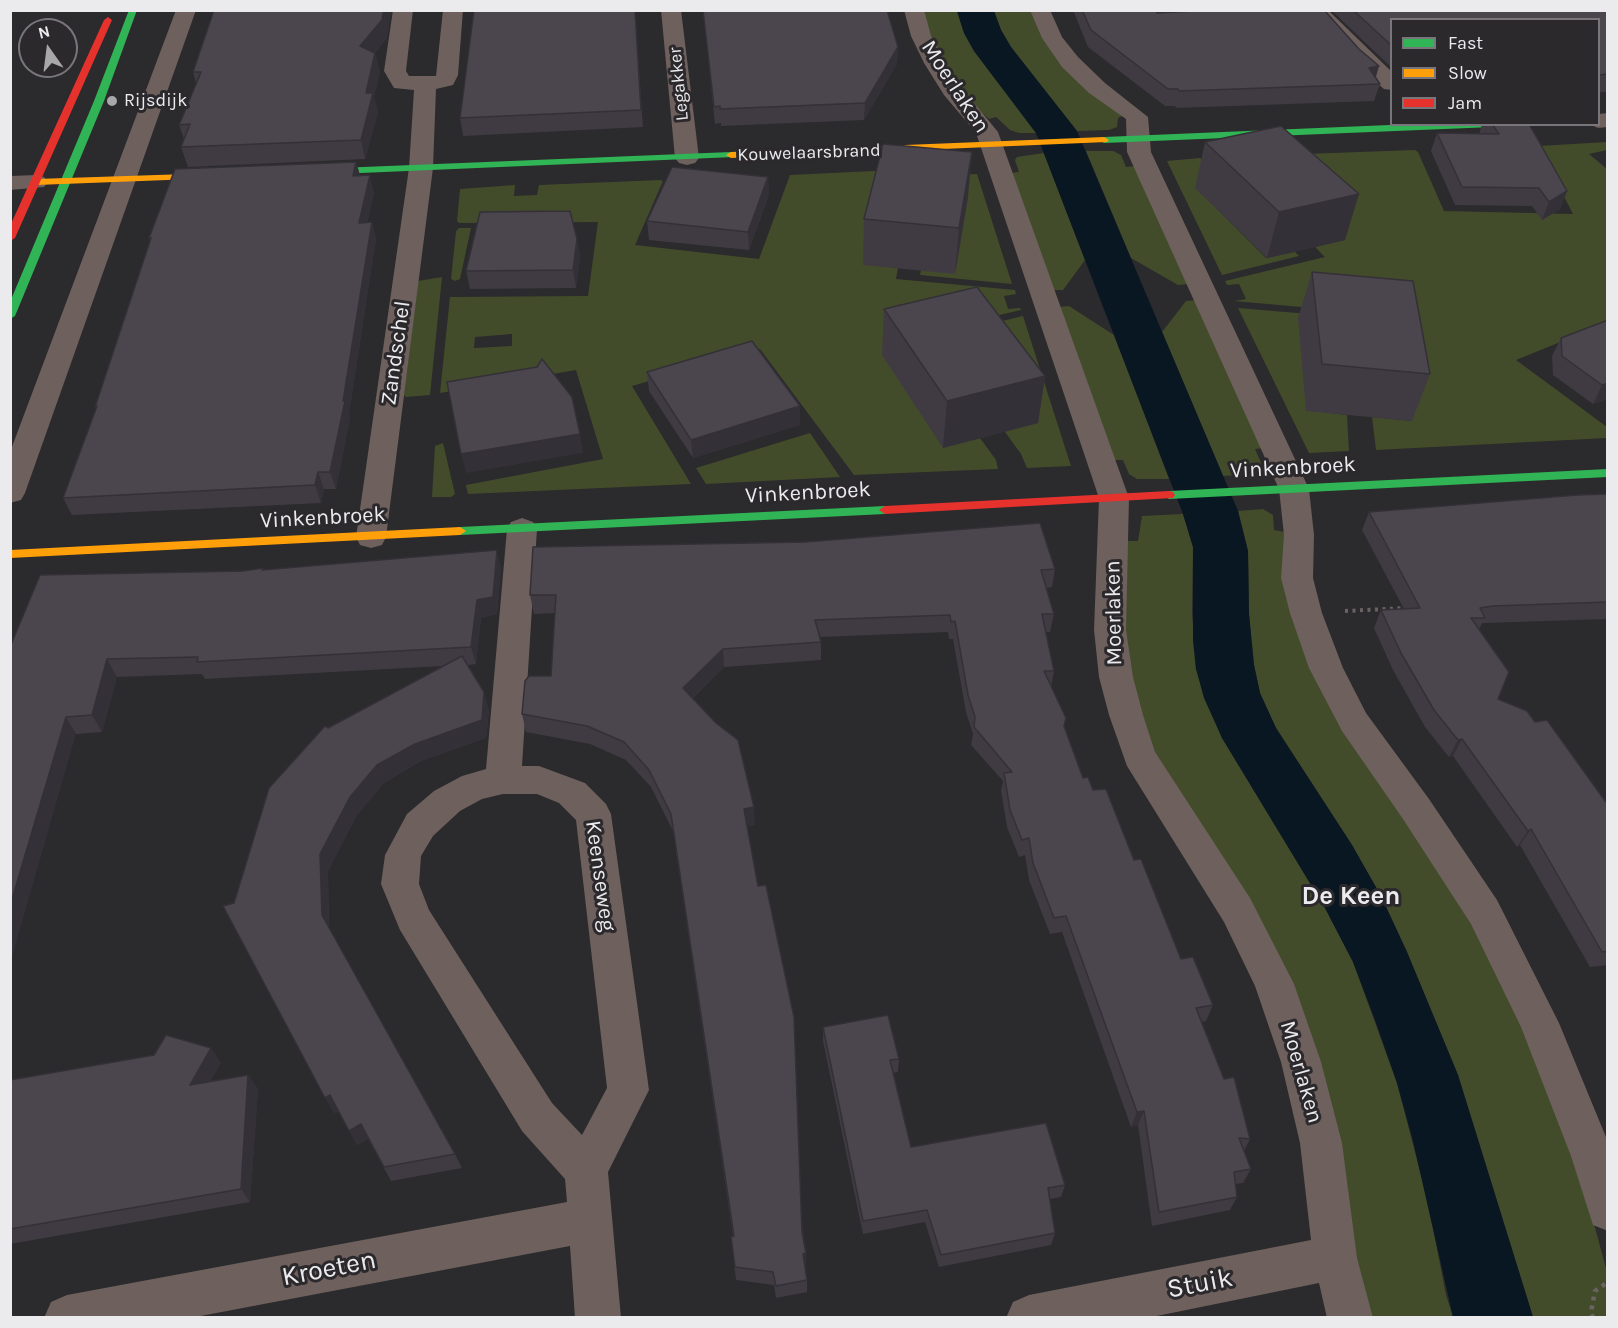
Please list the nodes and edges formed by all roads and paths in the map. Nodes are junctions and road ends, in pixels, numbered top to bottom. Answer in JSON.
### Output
{"nodes":[{"id":1,"x":113,"y":10,"type":"edge"},
{"id":2,"x":133,"y":10,"type":"edge"},
{"id":3,"x":186,"y":10,"type":"edge"},
{"id":4,"x":403,"y":10,"type":"edge"},
{"id":5,"x":453,"y":10,"type":"edge"},
{"id":6,"x":671,"y":10,"type":"edge"},
{"id":7,"x":914,"y":10,"type":"edge"},
{"id":8,"x":1040,"y":10,"type":"edge"},
{"id":9,"x":1316,"y":10,"type":"edge"},
{"id":10,"x":425,"y":82,"type":"junction"},
{"id":11,"x":1390,"y":82,"type":"edge"},
{"id":12,"x":1418,"y":126,"type":"edge"},
{"id":13,"x":1138,"y":139,"type":"junction"},
{"id":14,"x":1007,"y":145,"type":"junction"},
{"id":15,"x":687,"y":158,"type":"junction"},
{"id":16,"x":422,"y":168,"type":"junction"},
{"id":17,"x":303,"y":173,"type":"edge"},
{"id":18,"x":231,"y":176,"type":"edge"},
{"id":19,"x":124,"y":180,"type":"junction"},
{"id":20,"x":66,"y":181,"type":"junction"},
{"id":21,"x":36,"y":182,"type":"junction"},
{"id":22,"x":10,"y":183,"type":"edge"},
{"id":23,"x":10,"y":238,"type":"edge"},
{"id":24,"x":10,"y":316,"type":"edge"},
{"id":25,"x":1608,"y":473,"type":"edge"},
{"id":26,"x":1294,"y":489,"type":"junction"},
{"id":27,"x":10,"y":493,"type":"edge"},
{"id":28,"x":1114,"y":498,"type":"junction"},
{"id":29,"x":522,"y":529,"type":"junction"},
{"id":30,"x":371,"y":537,"type":"junction"},
{"id":31,"x":10,"y":555,"type":"edge"},
{"id":32,"x":1410,"y":607,"type":"edge"},
{"id":33,"x":1306,"y":613,"type":"junction"},
{"id":34,"x":503,"y":780,"type":"junction"},
{"id":35,"x":586,"y":1170,"type":"junction"},
{"id":36,"x":1608,"y":1210,"type":"edge"},
{"id":37,"x":590,"y":1220,"type":"junction"},
{"id":38,"x":1335,"y":1258,"type":"junction"},
{"id":39,"x":1608,"y":1282,"type":"edge"},
{"id":40,"x":67,"y":1317,"type":"edge"},
{"id":41,"x":598,"y":1317,"type":"edge"},
{"id":42,"x":1029,"y":1317,"type":"edge"},
{"id":43,"x":1350,"y":1317,"type":"edge"},
{"id":44,"x":1593,"y":1317,"type":"edge"}],
"edges":[{"from":1,"to":21,"type":"street"},
{"from":2,"to":20,"type":"street"},
{"from":3,"to":19,"type":"street"},
{"from":4,"to":10,"type":"street"},
{"from":5,"to":10,"type":"street"},
{"from":6,"to":15,"type":"street","name":"Legakker"},
{"from":7,"to":14,"type":"street","name":"Moerlaken"},
{"from":8,"to":13,"type":"street"},
{"from":9,"to":11,"type":"street"},
{"from":10,"to":16,"type":"street","name":"Zandschel"},
{"from":12,"to":13,"type":"street","name":"Kouwelaarsbrand"},
{"from":13,"to":14,"type":"street","name":"Kouwelaarsbrand"},
{"from":13,"to":26,"type":"street"},
{"from":14,"to":15,"type":"street","name":"Kouwelaarsbrand"},
{"from":14,"to":28,"type":"street","name":"Moerlaken"},
{"from":15,"to":16,"type":"street","name":"Kouwelaarsbrand"},
{"from":16,"to":17,"type":"street","name":"Kouwelaarsbrand"},
{"from":16,"to":30,"type":"street","name":"Zandschel"},
{"from":18,"to":19,"type":"street"},
{"from":19,"to":20,"type":"street"},
{"from":19,"to":27,"type":"street"},
{"from":20,"to":21,"type":"street"},
{"from":20,"to":24,"type":"street"},
{"from":21,"to":22,"type":"street"},
{"from":21,"to":23,"type":"street"},
{"from":25,"to":26,"type":"street","name":"Vinkenbroek"},
{"from":26,"to":28,"type":"street","name":"Vinkenbroek"},
{"from":26,"to":33,"type":"street"},
{"from":28,"to":29,"type":"street","name":"Vinkenbroek"},
{"from":28,"to":38,"type":"street","name":"Moerlaken"},
{"from":29,"to":30,"type":"street","name":"Vinkenbroek"},
{"from":29,"to":34,"type":"street"},
{"from":30,"to":31,"type":"street","name":"Vinkenbroek"},
{"from":32,"to":33,"type":"path"},
{"from":33,"to":36,"type":"street"},
{"from":34,"to":35,"type":"street","name":"Keenseweg"},
{"from":34,"to":35,"type":"street","name":"Keenseweg"},
{"from":35,"to":37,"type":"street"},
{"from":37,"to":40,"type":"street","name":"Kroeten"},
{"from":37,"to":41,"type":"street"},
{"from":38,"to":42,"type":"street","name":"Stuik"},
{"from":38,"to":43,"type":"street","name":"Moerlaken"},
{"from":39,"to":44,"type":"path"}]}
